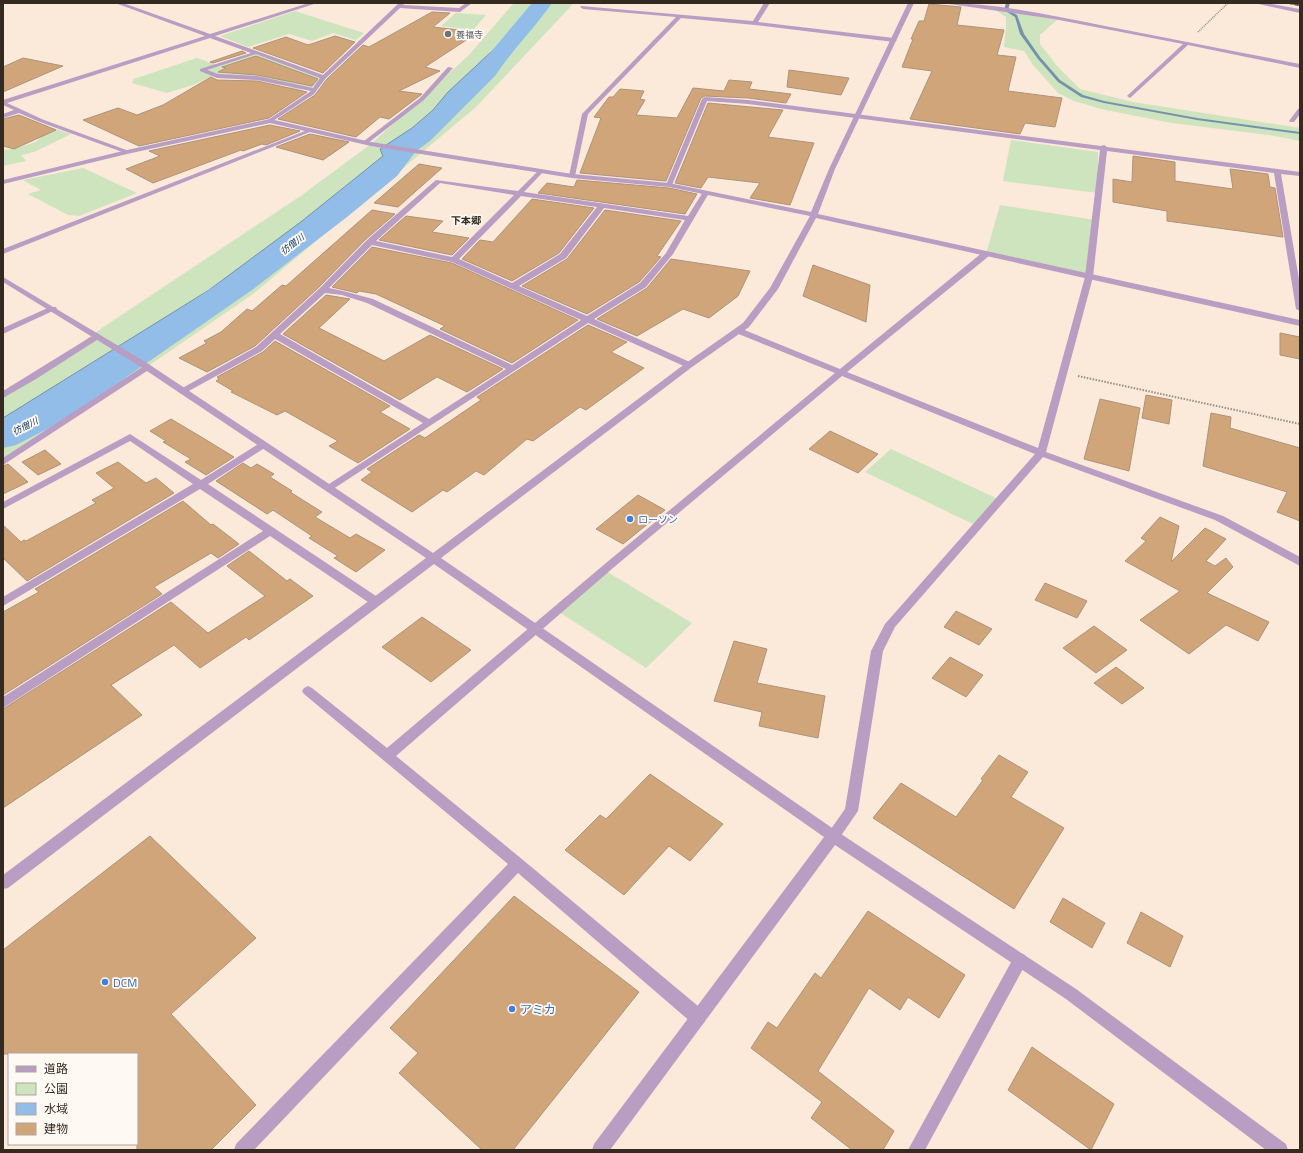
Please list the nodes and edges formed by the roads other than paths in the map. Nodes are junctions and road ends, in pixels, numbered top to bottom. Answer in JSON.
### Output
{"nodes":[{"id":1,"x":118,"y":3,"type":"edge"},
{"id":2,"x":314,"y":3,"type":"edge"},
{"id":3,"x":469,"y":3,"type":"edge"},
{"id":4,"x":626,"y":3,"type":"edge"},
{"id":5,"x":767,"y":3,"type":"edge"},
{"id":6,"x":911,"y":3,"type":"edge"},
{"id":7,"x":945,"y":3,"type":"edge"},
{"id":8,"x":1257,"y":3,"type":"edge"},
{"id":9,"x":401,"y":5,"type":"edge"},
{"id":10,"x":583,"y":7,"type":"dead end"},
{"id":11,"x":618,"y":10,"type":"junction"},
{"id":12,"x":1300,"y":11,"type":"edge"},
{"id":13,"x":680,"y":16,"type":"junction"},
{"id":14,"x":755,"y":23,"type":"junction"},
{"id":15,"x":208,"y":36,"type":"junction"},
{"id":16,"x":894,"y":40,"type":"junction"},
{"id":17,"x":1186,"y":44,"type":"junction"},
{"id":18,"x":255,"y":53,"type":"junction"},
{"id":19,"x":1300,"y":66,"type":"edge"},
{"id":20,"x":450,"y":68,"type":"dead end"},
{"id":21,"x":324,"y":77,"type":"junction"},
{"id":22,"x":315,"y":90,"type":"junction"},
{"id":23,"x":1130,"y":96,"type":"dead end"},
{"id":24,"x":3,"y":103,"type":"edge"},
{"id":25,"x":18,"y":110,"type":"junction"},
{"id":26,"x":1300,"y":110,"type":"edge"},
{"id":27,"x":3,"y":116,"type":"edge"},
{"id":28,"x":858,"y":116,"type":"junction"},
{"id":29,"x":270,"y":121,"type":"junction"},
{"id":30,"x":1292,"y":122,"type":"dead end"},
{"id":31,"x":312,"y":130,"type":"junction"},
{"id":32,"x":369,"y":143,"type":"junction"},
{"id":33,"x":1104,"y":147,"type":"junction"},
{"id":34,"x":127,"y":152,"type":"junction"},
{"id":35,"x":1277,"y":171,"type":"junction"},
{"id":36,"x":541,"y":172,"type":"junction"},
{"id":37,"x":1300,"y":174,"type":"edge"},
{"id":38,"x":572,"y":176,"type":"junction"},
{"id":39,"x":3,"y":182,"type":"edge"},
{"id":40,"x":669,"y":185,"type":"junction"},
{"id":41,"x":520,"y":193,"type":"junction"},
{"id":42,"x":705,"y":193,"type":"junction"},
{"id":43,"x":602,"y":206,"type":"junction"},
{"id":44,"x":814,"y":215,"type":"junction"},
{"id":45,"x":690,"y":219,"type":"junction"},
{"id":46,"x":370,"y":242,"type":"junction"},
{"id":47,"x":3,"y":252,"type":"edge"},
{"id":48,"x":986,"y":254,"type":"junction"},
{"id":49,"x":454,"y":260,"type":"junction"},
{"id":50,"x":1089,"y":277,"type":"junction"},
{"id":51,"x":3,"y":279,"type":"edge"},
{"id":52,"x":513,"y":286,"type":"junction"},
{"id":53,"x":323,"y":290,"type":"junction"},
{"id":54,"x":53,"y":309,"type":"junction"},
{"id":55,"x":1300,"y":310,"type":"edge"},
{"id":56,"x":587,"y":320,"type":"junction"},
{"id":57,"x":1300,"y":323,"type":"edge"},
{"id":58,"x":3,"y":331,"type":"edge"},
{"id":59,"x":739,"y":331,"type":"junction"},
{"id":60,"x":275,"y":335,"type":"junction"},
{"id":61,"x":98,"y":336,"type":"junction"},
{"id":62,"x":688,"y":365,"type":"junction"},
{"id":63,"x":145,"y":366,"type":"junction"},
{"id":64,"x":512,"y":368,"type":"junction"},
{"id":65,"x":840,"y":372,"type":"junction"},
{"id":66,"x":182,"y":391,"type":"junction"},
{"id":67,"x":3,"y":395,"type":"edge"},
{"id":68,"x":429,"y":423,"type":"junction"},
{"id":69,"x":263,"y":446,"type":"junction"},
{"id":70,"x":1041,"y":453,"type":"junction"},
{"id":71,"x":3,"y":462,"type":"edge"},
{"id":72,"x":201,"y":484,"type":"junction"},
{"id":73,"x":330,"y":488,"type":"junction"},
{"id":74,"x":3,"y":506,"type":"edge"},
{"id":75,"x":270,"y":531,"type":"junction"},
{"id":76,"x":433,"y":558,"type":"junction"},
{"id":77,"x":1300,"y":562,"type":"edge"},
{"id":78,"x":375,"y":601,"type":"junction"},
{"id":79,"x":3,"y":602,"type":"edge"},
{"id":80,"x":534,"y":628,"type":"junction"},
{"id":81,"x":308,"y":691,"type":"dead end"},
{"id":82,"x":3,"y":703,"type":"edge"},
{"id":83,"x":387,"y":756,"type":"junction"},
{"id":84,"x":833,"y":836,"type":"junction"},
{"id":85,"x":518,"y":864,"type":"junction"},
{"id":86,"x":3,"y":883,"type":"edge"},
{"id":87,"x":1020,"y":960,"type":"junction"},
{"id":88,"x":698,"y":1017,"type":"junction"},
{"id":89,"x":242,"y":1150,"type":"edge"},
{"id":90,"x":600,"y":1150,"type":"edge"},
{"id":91,"x":916,"y":1150,"type":"edge"},
{"id":92,"x":1280,"y":1150,"type":"edge"}],
"edges":[{"from":1,"to":15,"type":"street"},
{"from":2,"to":15,"type":"street"},
{"from":3,"to":9,"type":"street"},
{"from":4,"to":11,"type":"street"},
{"from":5,"to":14,"type":"street"},
{"from":6,"to":16,"type":"street"},
{"from":7,"to":17,"type":"street"},
{"from":8,"to":12,"type":"street"},
{"from":9,"to":21,"type":"street"},
{"from":10,"to":11,"type":"street"},
{"from":11,"to":13,"type":"street"},
{"from":13,"to":14,"type":"street"},
{"from":13,"to":38,"type":"street"},
{"from":14,"to":16,"type":"street"},
{"from":15,"to":18,"type":"street"},
{"from":15,"to":24,"type":"street"},
{"from":16,"to":28,"type":"street"},
{"from":17,"to":19,"type":"street"},
{"from":17,"to":23,"type":"street"},
{"from":18,"to":21,"type":"street"},
{"from":18,"to":22,"type":"street"},
{"from":20,"to":32,"type":"street"},
{"from":21,"to":22,"type":"street"},
{"from":22,"to":29,"type":"street"},
{"from":24,"to":25,"type":"street"},
{"from":25,"to":27,"type":"street"},
{"from":25,"to":34,"type":"street"},
{"from":26,"to":30,"type":"street"},
{"from":28,"to":33,"type":"street"},
{"from":28,"to":40,"type":"street"},
{"from":28,"to":44,"type":"street"},
{"from":29,"to":31,"type":"street"},
{"from":29,"to":34,"type":"street"},
{"from":31,"to":32,"type":"street"},
{"from":31,"to":47,"type":"street"},
{"from":32,"to":36,"type":"street"},
{"from":33,"to":35,"type":"street"},
{"from":33,"to":50,"type":"street"},
{"from":34,"to":39,"type":"street"},
{"from":35,"to":37,"type":"street"},
{"from":35,"to":55,"type":"street"},
{"from":36,"to":38,"type":"street"},
{"from":36,"to":41,"type":"street"},
{"from":38,"to":40,"type":"street"},
{"from":40,"to":42,"type":"street"},
{"from":41,"to":43,"type":"street"},
{"from":41,"to":46,"type":"street"},
{"from":41,"to":49,"type":"street"},
{"from":42,"to":44,"type":"street"},
{"from":42,"to":45,"type":"street"},
{"from":43,"to":45,"type":"street"},
{"from":43,"to":52,"type":"street"},
{"from":44,"to":48,"type":"street"},
{"from":44,"to":59,"type":"street"},
{"from":45,"to":56,"type":"street"},
{"from":46,"to":49,"type":"street"},
{"from":46,"to":53,"type":"street"},
{"from":48,"to":50,"type":"street"},
{"from":48,"to":65,"type":"street"},
{"from":49,"to":52,"type":"street"},
{"from":50,"to":57,"type":"street"},
{"from":50,"to":70,"type":"street"},
{"from":51,"to":54,"type":"street"},
{"from":52,"to":56,"type":"street"},
{"from":53,"to":60,"type":"street"},
{"from":53,"to":64,"type":"street"},
{"from":54,"to":58,"type":"street"},
{"from":54,"to":61,"type":"street"},
{"from":56,"to":62,"type":"street"},
{"from":56,"to":64,"type":"street"},
{"from":59,"to":62,"type":"street"},
{"from":59,"to":65,"type":"street"},
{"from":60,"to":66,"type":"street"},
{"from":60,"to":68,"type":"street"},
{"from":61,"to":63,"type":"street"},
{"from":61,"to":67,"type":"street"},
{"from":62,"to":76,"type":"street"},
{"from":63,"to":66,"type":"street"},
{"from":63,"to":71,"type":"street"},
{"from":64,"to":68,"type":"street"},
{"from":65,"to":70,"type":"street"},
{"from":65,"to":80,"type":"street"},
{"from":66,"to":69,"type":"street"},
{"from":68,"to":73,"type":"street"},
{"from":69,"to":72,"type":"street"},
{"from":69,"to":73,"type":"street"},
{"from":70,"to":77,"type":"street"},
{"from":70,"to":84,"type":"street"},
{"from":72,"to":74,"type":"street"},
{"from":72,"to":75,"type":"street"},
{"from":72,"to":79,"type":"street"},
{"from":73,"to":76,"type":"street"},
{"from":75,"to":78,"type":"street"},
{"from":75,"to":82,"type":"street"},
{"from":76,"to":78,"type":"street"},
{"from":76,"to":80,"type":"street"},
{"from":78,"to":86,"type":"street"},
{"from":80,"to":83,"type":"street"},
{"from":80,"to":84,"type":"street"},
{"from":81,"to":83,"type":"street"},
{"from":83,"to":85,"type":"street"},
{"from":84,"to":87,"type":"street"},
{"from":84,"to":88,"type":"street"},
{"from":85,"to":88,"type":"street"},
{"from":85,"to":89,"type":"street"},
{"from":87,"to":91,"type":"street"},
{"from":87,"to":92,"type":"street"},
{"from":88,"to":90,"type":"street"}]}
